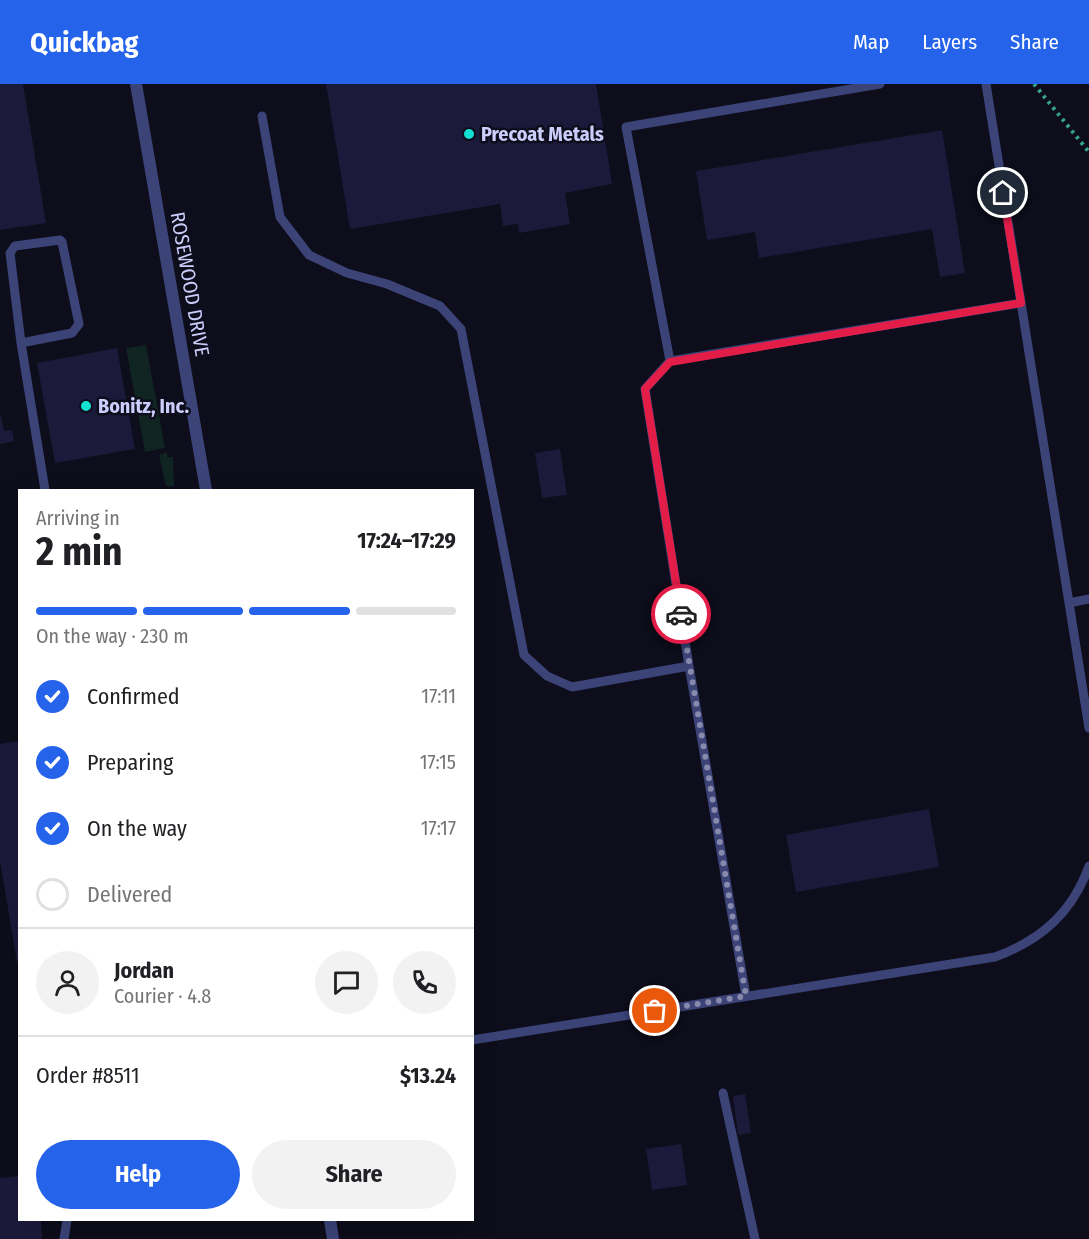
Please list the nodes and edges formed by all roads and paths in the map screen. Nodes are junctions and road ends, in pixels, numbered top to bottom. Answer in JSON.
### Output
{"nodes":[{"id":1,"x":136,"y":84,"type":"edge"},
{"id":2,"x":880,"y":84,"type":"edge"},
{"id":3,"x":986,"y":84,"type":"edge"},
{"id":4,"x":1034,"y":84,"type":"edge"},
{"id":5,"x":262,"y":116,"type":"dead end"},
{"id":6,"x":1089,"y":152,"type":"edge"},
{"id":7,"x":1021,"y":303,"type":"junction"},
{"id":8,"x":21,"y":343,"type":"junction"},
{"id":9,"x":670,"y":362,"type":"junction"},
{"id":10,"x":45,"y":489,"type":"edge"},
{"id":11,"x":206,"y":489,"type":"edge"},
{"id":12,"x":1089,"y":599,"type":"edge"},
{"id":13,"x":1069,"y":603,"type":"junction"},
{"id":14,"x":689,"y":666,"type":"junction"},
{"id":15,"x":1089,"y":728,"type":"edge"},
{"id":16,"x":1089,"y":866,"type":"edge"},
{"id":17,"x":746,"y":996,"type":"junction"},
{"id":18,"x":474,"y":1040,"type":"edge"},
{"id":19,"x":723,"y":1094,"type":"dead end"},
{"id":20,"x":67,"y":1221,"type":"edge"},
{"id":21,"x":330,"y":1221,"type":"edge"},
{"id":22,"x":64,"y":1239,"type":"edge"},
{"id":23,"x":333,"y":1239,"type":"edge"},
{"id":24,"x":754,"y":1239,"type":"edge"}],
"edges":[{"from":1,"to":11,"type":"street","name":"ROSEWOOD DRIVE"},
{"from":2,"to":9,"type":"lane"},
{"from":3,"to":7,"type":"lane"},
{"from":4,"to":6,"type":"path"},
{"from":5,"to":14,"type":"lane"},
{"from":7,"to":9,"type":"lane"},
{"from":7,"to":13,"type":"lane"},
{"from":8,"to":8,"type":"lane"},
{"from":8,"to":10,"type":"lane"},
{"from":9,"to":14,"type":"lane"},
{"from":12,"to":13,"type":"lane"},
{"from":13,"to":15,"type":"lane"},
{"from":14,"to":17,"type":"lane"},
{"from":16,"to":17,"type":"lane"},
{"from":17,"to":18,"type":"lane"},
{"from":19,"to":24,"type":"lane"},
{"from":20,"to":22,"type":"lane"},
{"from":21,"to":23,"type":"street"}]}
